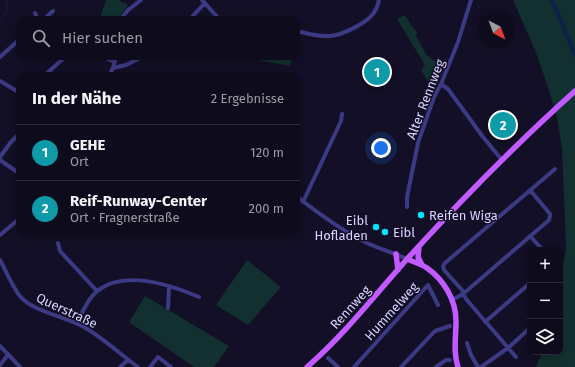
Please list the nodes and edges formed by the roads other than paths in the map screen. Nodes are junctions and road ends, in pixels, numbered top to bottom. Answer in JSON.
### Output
{"nodes":[{"id":1,"x":141,"y":0,"type":"edge"},
{"id":2,"x":379,"y":0,"type":"edge"},
{"id":3,"x":471,"y":0,"type":"edge"},
{"id":4,"x":203,"y":2,"type":"edge"},
{"id":5,"x":53,"y":11,"type":"dead end"},
{"id":6,"x":35,"y":13,"type":"dead end"},
{"id":7,"x":36,"y":16,"type":"edge"},
{"id":8,"x":47,"y":16,"type":"edge"},
{"id":9,"x":123,"y":16,"type":"edge"},
{"id":10,"x":192,"y":16,"type":"edge"},
{"id":11,"x":216,"y":16,"type":"edge"},
{"id":12,"x":300,"y":32,"type":"edge"},
{"id":13,"x":16,"y":43,"type":"edge"},
{"id":14,"x":0,"y":57,"type":"edge"},
{"id":15,"x":62,"y":60,"type":"edge"},
{"id":16,"x":111,"y":60,"type":"edge"},
{"id":17,"x":136,"y":60,"type":"edge"},
{"id":18,"x":115,"y":62,"type":"joint"},
{"id":19,"x":113,"y":68,"type":"junction"},
{"id":20,"x":48,"y":72,"type":"edge"},
{"id":21,"x":111,"y":72,"type":"edge"},
{"id":22,"x":0,"y":81,"type":"edge"},
{"id":23,"x":440,"y":84,"type":"junction"},
{"id":24,"x":16,"y":91,"type":"edge"},
{"id":25,"x":575,"y":91,"type":"edge"},
{"id":26,"x":342,"y":114,"type":"dead end"},
{"id":27,"x":16,"y":137,"type":"edge"},
{"id":28,"x":0,"y":158,"type":"edge"},
{"id":29,"x":502,"y":160,"type":"junction"},
{"id":30,"x":555,"y":169,"type":"dead end"},
{"id":31,"x":16,"y":171,"type":"edge"},
{"id":32,"x":530,"y":190,"type":"junction"},
{"id":33,"x":300,"y":199,"type":"edge"},
{"id":34,"x":303,"y":202,"type":"junction"},
{"id":35,"x":407,"y":207,"type":"dead end"},
{"id":36,"x":16,"y":221,"type":"edge"},
{"id":37,"x":0,"y":235,"type":"edge"},
{"id":38,"x":530,"y":236,"type":"junction"},
{"id":39,"x":58,"y":243,"type":"dead end"},
{"id":40,"x":419,"y":247,"type":"junction"},
{"id":41,"x":540,"y":247,"type":"edge"},
{"id":42,"x":396,"y":254,"type":"junction"},
{"id":43,"x":0,"y":260,"type":"edge"},
{"id":44,"x":407,"y":260,"type":"junction"},
{"id":45,"x":422,"y":265,"type":"junction"},
{"id":46,"x":398,"y":270,"type":"junction"},
{"id":47,"x":527,"y":286,"type":"edge"},
{"id":48,"x":169,"y":287,"type":"junction"},
{"id":49,"x":97,"y":292,"type":"junction"},
{"id":50,"x":463,"y":294,"type":"junction"},
{"id":51,"x":199,"y":297,"type":"dead end"},
{"id":52,"x":452,"y":300,"type":"junction"},
{"id":53,"x":438,"y":305,"type":"dead end"},
{"id":54,"x":168,"y":308,"type":"dead end"},
{"id":55,"x":485,"y":322,"type":"junction"},
{"id":56,"x":77,"y":323,"type":"junction"},
{"id":57,"x":450,"y":326,"type":"dead end"},
{"id":58,"x":527,"y":331,"type":"edge"},
{"id":59,"x":467,"y":343,"type":"dead end"},
{"id":60,"x":0,"y":346,"type":"edge"},
{"id":61,"x":508,"y":348,"type":"junction"},
{"id":62,"x":8,"y":355,"type":"junction"},
{"id":63,"x":516,"y":357,"type":"dead end"},
{"id":64,"x":328,"y":358,"type":"dead end"},
{"id":65,"x":128,"y":360,"type":"junction"},
{"id":66,"x":450,"y":360,"type":"dead end"},
{"id":67,"x":0,"y":365,"type":"edge"},
{"id":68,"x":483,"y":366,"type":"edge"},
{"id":69,"x":20,"y":367,"type":"edge"},
{"id":70,"x":120,"y":367,"type":"edge"},
{"id":71,"x":138,"y":367,"type":"edge"},
{"id":72,"x":150,"y":367,"type":"edge"},
{"id":73,"x":171,"y":367,"type":"edge"},
{"id":74,"x":307,"y":367,"type":"edge"},
{"id":75,"x":338,"y":367,"type":"edge"},
{"id":76,"x":354,"y":367,"type":"edge"},
{"id":77,"x":401,"y":367,"type":"edge"},
{"id":78,"x":436,"y":367,"type":"edge"},
{"id":79,"x":458,"y":367,"type":"edge"}],
"edges":[{"from":1,"to":9,"type":"street"},
{"from":2,"to":12,"type":"street"},
{"from":3,"to":23,"type":"street","name":"Alter Rennweg"},
{"from":4,"to":10,"type":"street"},
{"from":4,"to":11,"type":"street"},
{"from":5,"to":8,"type":"street"},
{"from":6,"to":7,"type":"street"},
{"from":13,"to":14,"type":"street"},
{"from":15,"to":20,"type":"street"},
{"from":16,"to":18,"type":"street"},
{"from":17,"to":19,"type":"street"},
{"from":18,"to":19,"type":"street"},
{"from":19,"to":21,"type":"street"},
{"from":22,"to":24,"type":"street"},
{"from":23,"to":29,"type":"street"},
{"from":23,"to":35,"type":"street","name":"Alter Rennweg"},
{"from":25,"to":29,"type":"main road","name":"Rennweg"},
{"from":26,"to":34,"type":"street"},
{"from":27,"to":28,"type":"street"},
{"from":28,"to":31,"type":"street"},
{"from":29,"to":40,"type":"main road","name":"Rennweg"},
{"from":30,"to":32,"type":"street"},
{"from":32,"to":38,"type":"street"},
{"from":32,"to":50,"type":"street"},
{"from":33,"to":34,"type":"street"},
{"from":34,"to":42,"type":"street"},
{"from":36,"to":37,"type":"street"},
{"from":38,"to":41,"type":"street"},
{"from":38,"to":50,"type":"street"},
{"from":39,"to":49,"type":"street"},
{"from":40,"to":44,"type":"main road","name":"Rennweg"},
{"from":40,"to":45,"type":"main road"},
{"from":42,"to":44,"type":"street"},
{"from":42,"to":46,"type":"main road"},
{"from":43,"to":56,"type":"street","name":"Querstraße"},
{"from":44,"to":45,"type":"main road"},
{"from":44,"to":46,"type":"main road","name":"Rennweg"},
{"from":45,"to":52,"type":"main road"},
{"from":46,"to":74,"type":"main road","name":"Rennweg"},
{"from":47,"to":55,"type":"street"},
{"from":48,"to":49,"type":"street"},
{"from":48,"to":51,"type":"street"},
{"from":48,"to":54,"type":"street"},
{"from":49,"to":56,"type":"street"},
{"from":50,"to":52,"type":"street"},
{"from":50,"to":55,"type":"street"},
{"from":52,"to":79,"type":"main road"},
{"from":53,"to":76,"type":"street","name":"Hummelweg"},
{"from":55,"to":61,"type":"street"},
{"from":56,"to":65,"type":"street","name":"Querstraße"},
{"from":57,"to":77,"type":"street"},
{"from":58,"to":61,"type":"street"},
{"from":59,"to":68,"type":"street"},
{"from":60,"to":62,"type":"street"},
{"from":61,"to":63,"type":"street"},
{"from":61,"to":68,"type":"street"},
{"from":62,"to":67,"type":"street"},
{"from":62,"to":69,"type":"street"},
{"from":64,"to":75,"type":"street"},
{"from":65,"to":70,"type":"street"},
{"from":65,"to":71,"type":"street","name":"Querstraße"},
{"from":66,"to":78,"type":"street"},
{"from":72,"to":73,"type":"street"}]}
